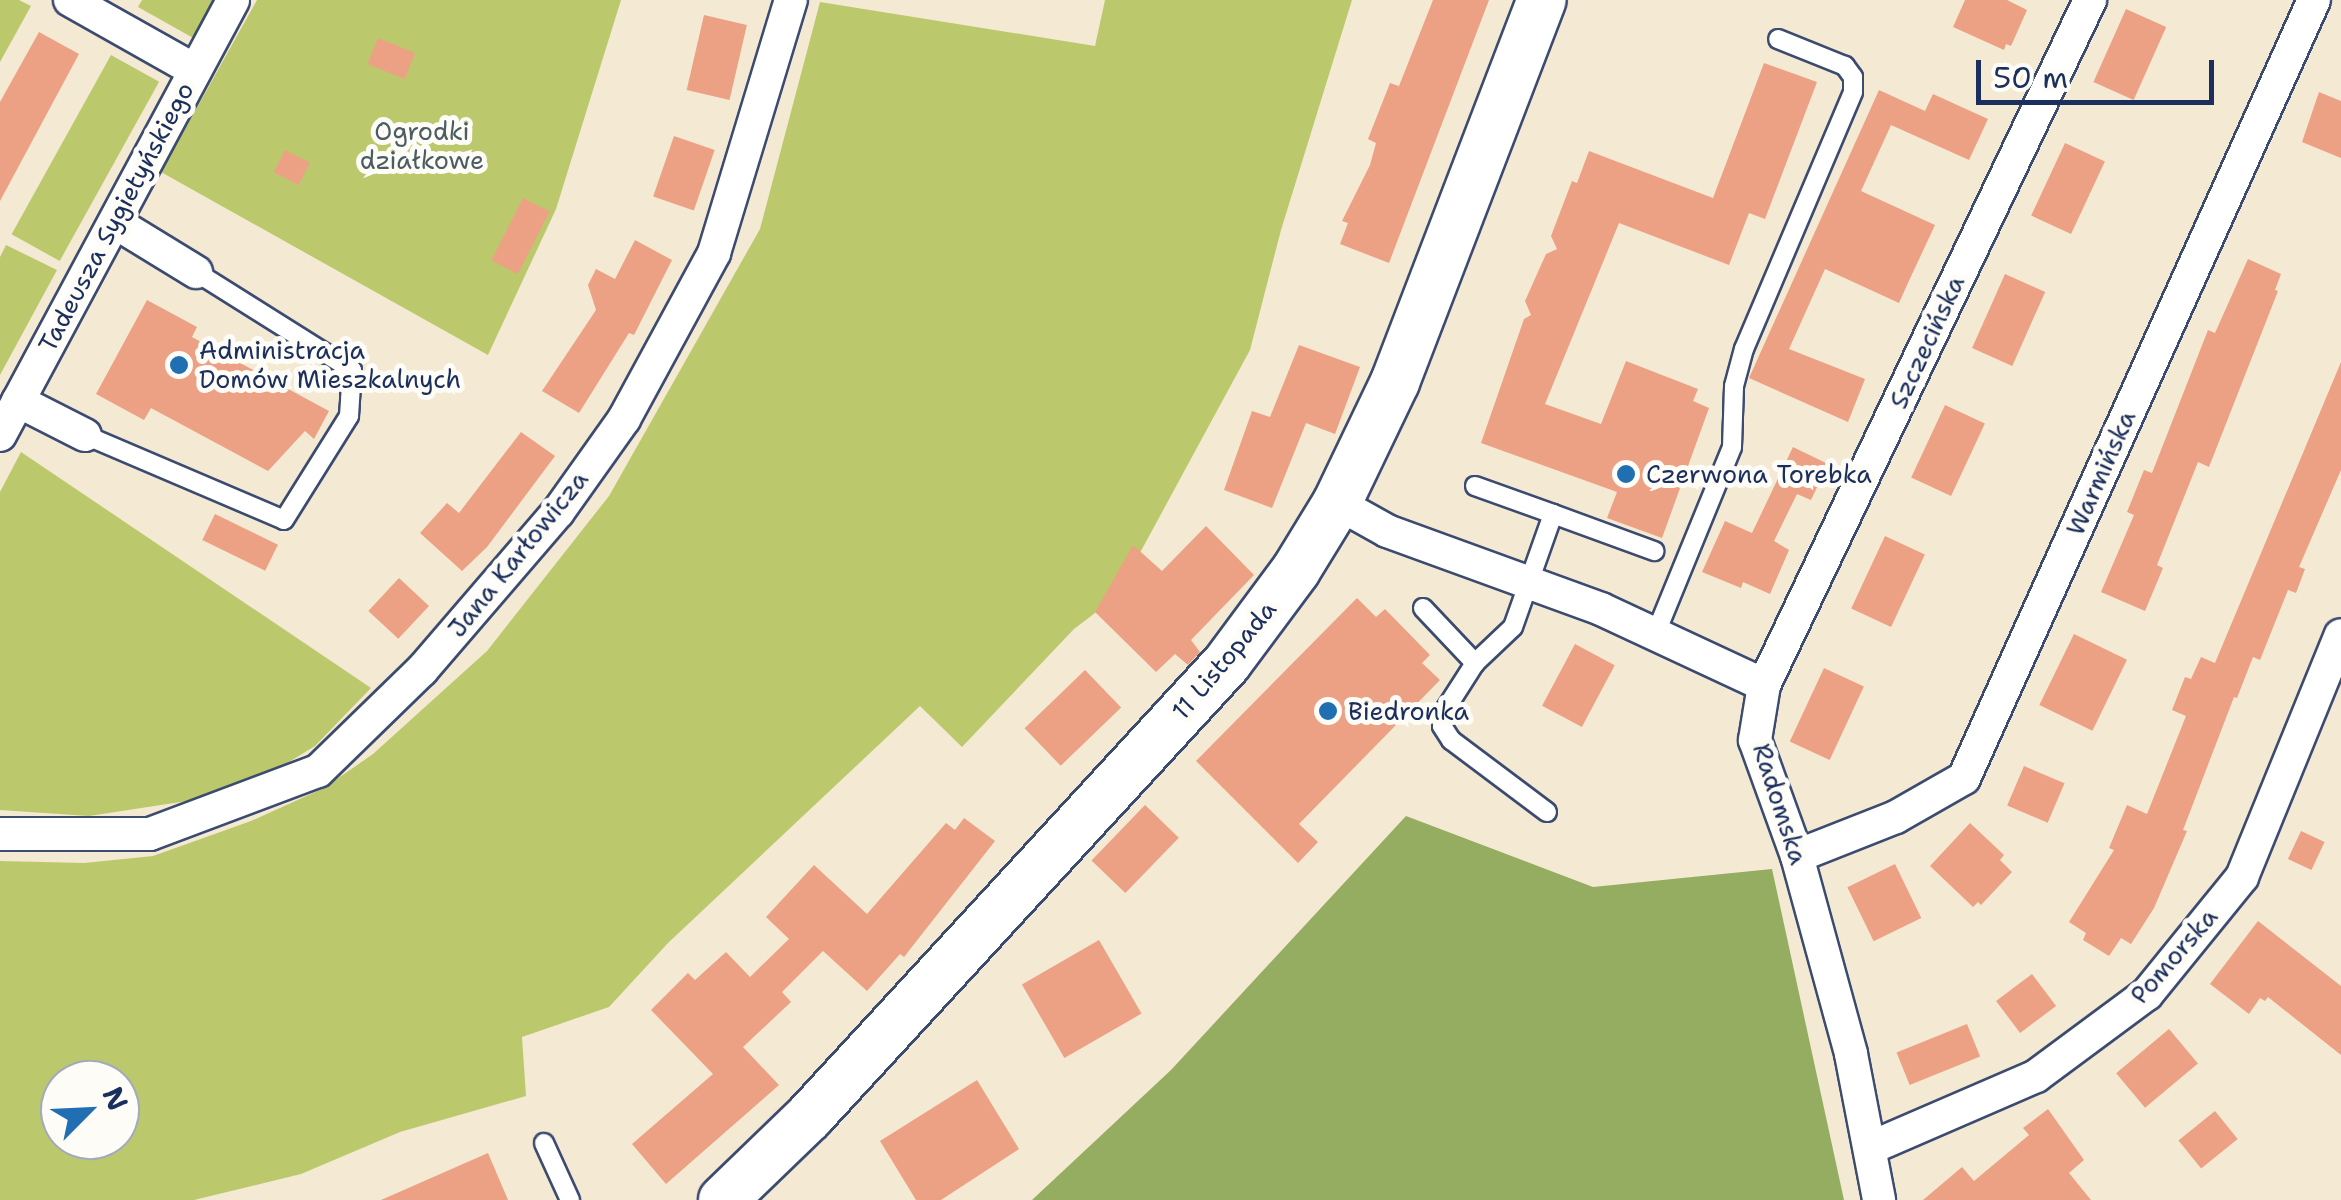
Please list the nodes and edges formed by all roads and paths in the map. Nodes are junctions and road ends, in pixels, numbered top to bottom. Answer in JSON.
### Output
{"nodes":[{"id":1,"x":70,"y":0,"type":"edge"},
{"id":2,"x":233,"y":0,"type":"edge"},
{"id":3,"x":791,"y":0,"type":"edge"},
{"id":4,"x":1542,"y":0,"type":"edge"},
{"id":5,"x":2090,"y":0,"type":"edge"},
{"id":6,"x":2314,"y":0,"type":"edge"},
{"id":7,"x":1778,"y":40,"type":"dead end"},
{"id":8,"x":194,"y":70,"type":"junction"},
{"id":9,"x":116,"y":223,"type":"junction"},
{"id":10,"x":196,"y":272,"type":"joint"},
{"id":11,"x":18,"y":401,"type":"junction"},
{"id":12,"x":0,"y":435,"type":"edge"},
{"id":13,"x":86,"y":435,"type":"joint"},
{"id":14,"x":1475,"y":486,"type":"dead end"},
{"id":15,"x":1337,"y":504,"type":"junction"},
{"id":16,"x":1553,"y":514,"type":"junction"},
{"id":17,"x":1654,"y":550,"type":"dead end"},
{"id":18,"x":1530,"y":583,"type":"junction"},
{"id":19,"x":1423,"y":608,"type":"dead end"},
{"id":20,"x":1655,"y":634,"type":"junction"},
{"id":21,"x":2341,"y":635,"type":"edge"},
{"id":22,"x":1474,"y":663,"type":"junction"},
{"id":23,"x":1764,"y":685,"type":"junction"},
{"id":24,"x":1547,"y":812,"type":"dead end"},
{"id":25,"x":0,"y":834,"type":"edge"},
{"id":26,"x":1797,"y":856,"type":"junction"},
{"id":27,"x":544,"y":1143,"type":"dead end"},
{"id":28,"x":1870,"y":1148,"type":"junction"},
{"id":29,"x":570,"y":1200,"type":"edge"},
{"id":30,"x":723,"y":1200,"type":"edge"},
{"id":31,"x":1879,"y":1200,"type":"edge"}],
"edges":[{"from":1,"to":8,"type":"street"},
{"from":2,"to":8,"type":"street","name":"Tadeusza Sygietyńskiego"},
{"from":3,"to":25,"type":"street","name":"Jana Karłowicza"},
{"from":4,"to":15,"type":"main road","name":"11 Listopada"},
{"from":5,"to":23,"type":"street","name":"Szczecińska"},
{"from":6,"to":26,"type":"street","name":"Warmińska"},
{"from":7,"to":20,"type":"lane"},
{"from":8,"to":9,"type":"street","name":"Tadeusza Sygietyńskiego"},
{"from":9,"to":10,"type":"street"},
{"from":9,"to":11,"type":"street","name":"Tadeusza Sygietyńskiego"},
{"from":10,"to":13,"type":"lane"},
{"from":11,"to":12,"type":"street","name":"Tadeusza Sygietyńskiego"},
{"from":11,"to":13,"type":"street"},
{"from":14,"to":16,"type":"lane"},
{"from":15,"to":18,"type":"street"},
{"from":15,"to":30,"type":"main road","name":"11 Listopada"},
{"from":16,"to":17,"type":"lane"},
{"from":16,"to":18,"type":"lane"},
{"from":18,"to":20,"type":"street"},
{"from":18,"to":22,"type":"lane"},
{"from":19,"to":22,"type":"lane"},
{"from":20,"to":23,"type":"street"},
{"from":21,"to":28,"type":"street","name":"Pomorska"},
{"from":22,"to":24,"type":"lane"},
{"from":23,"to":26,"type":"street","name":"Radomska"},
{"from":26,"to":28,"type":"street","name":"Radomska"},
{"from":27,"to":29,"type":"lane"},
{"from":28,"to":31,"type":"street","name":"Radomska"}]}
